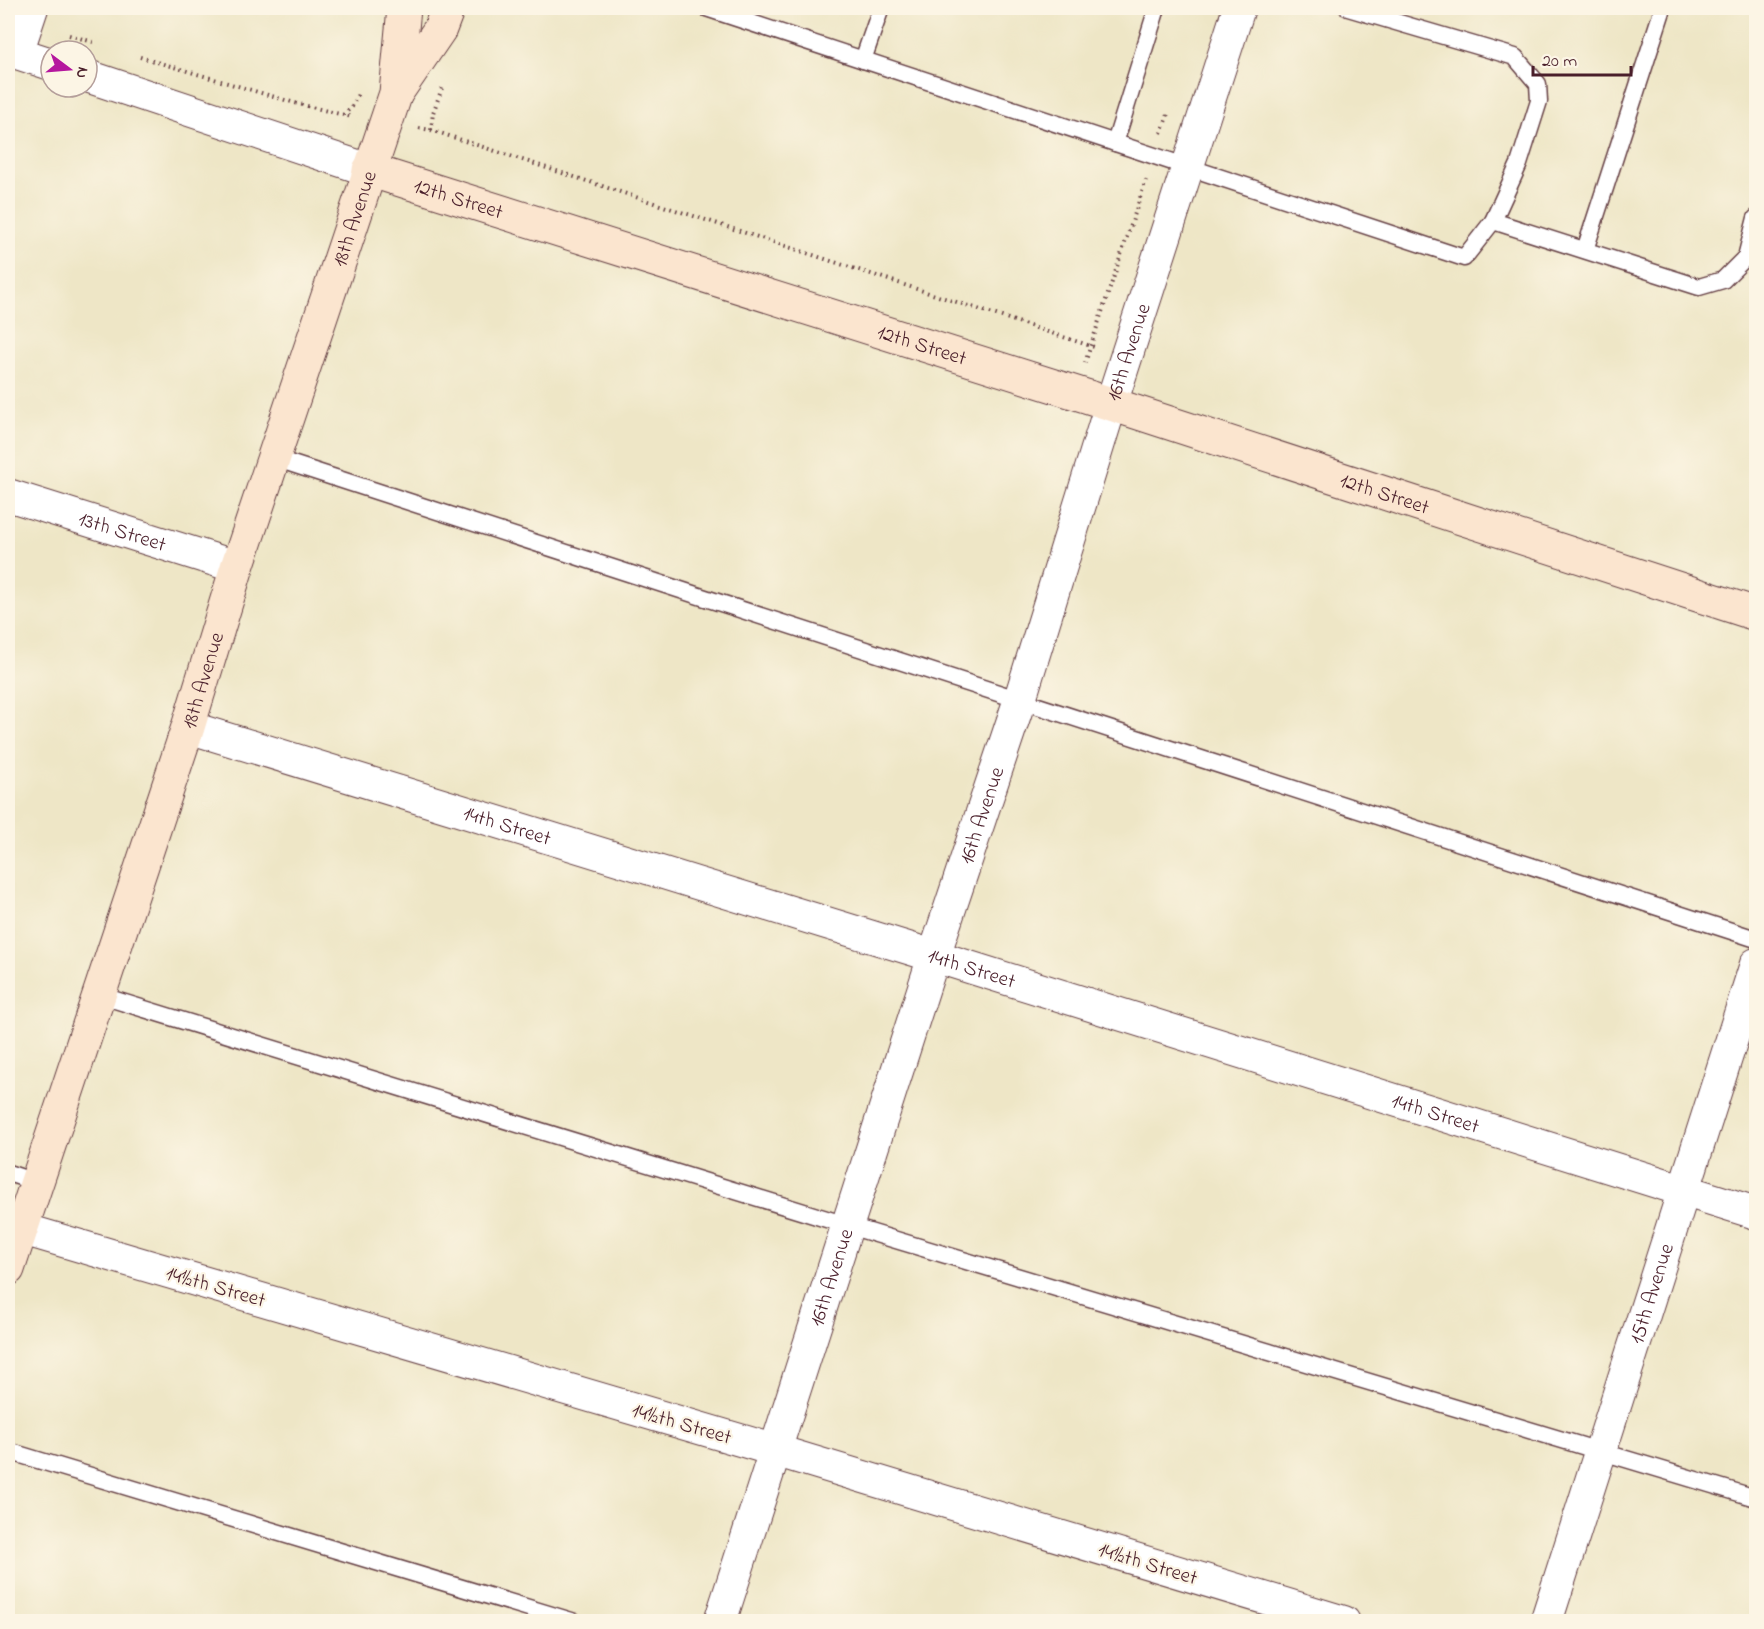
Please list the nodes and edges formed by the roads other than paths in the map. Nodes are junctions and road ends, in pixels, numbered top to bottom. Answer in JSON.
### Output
{"nodes":[{"id":1,"x":404,"y":8,"type":"edge"},
{"id":2,"x":448,"y":8,"type":"edge"},
{"id":3,"x":706,"y":8,"type":"edge"},
{"id":4,"x":881,"y":8,"type":"edge"},
{"id":5,"x":1157,"y":8,"type":"edge"},
{"id":6,"x":1239,"y":8,"type":"edge"},
{"id":7,"x":1348,"y":8,"type":"edge"},
{"id":8,"x":1663,"y":8,"type":"edge"},
{"id":9,"x":30,"y":15,"type":"edge"},
{"id":10,"x":12,"y":51,"type":"edge"},
{"id":11,"x":39,"y":60,"type":"edge"},
{"id":12,"x":864,"y":60,"type":"junction"},
{"id":13,"x":99,"y":80,"type":"edge"},
{"id":14,"x":391,"y":107,"type":"junction"},
{"id":15,"x":1115,"y":143,"type":"junction"},
{"id":16,"x":1189,"y":168,"type":"junction"},
{"id":17,"x":369,"y":170,"type":"junction"},
{"id":18,"x":1756,"y":218,"type":"edge"},
{"id":19,"x":1493,"y":221,"type":"junction"},
{"id":20,"x":1585,"y":250,"type":"junction"},
{"id":21,"x":1111,"y":404,"type":"junction"},
{"id":22,"x":274,"y":458,"type":"junction"},
{"id":23,"x":8,"y":495,"type":"edge"},
{"id":24,"x":237,"y":567,"type":"junction"},
{"id":25,"x":1756,"y":614,"type":"edge"},
{"id":26,"x":1020,"y":699,"type":"junction"},
{"id":27,"x":188,"y":727,"type":"junction"},
{"id":28,"x":1756,"y":939,"type":"edge"},
{"id":29,"x":934,"y":956,"type":"junction"},
{"id":30,"x":1756,"y":964,"type":"edge"},
{"id":31,"x":99,"y":994,"type":"junction"},
{"id":32,"x":21,"y":1178,"type":"edge"},
{"id":33,"x":1683,"y":1189,"type":"junction"},
{"id":34,"x":1756,"y":1213,"type":"edge"},
{"id":35,"x":846,"y":1225,"type":"junction"},
{"id":36,"x":19,"y":1228,"type":"junction"},
{"id":37,"x":8,"y":1269,"type":"edge"},
{"id":38,"x":774,"y":1450,"type":"junction"},
{"id":39,"x":8,"y":1451,"type":"edge"},
{"id":40,"x":1599,"y":1451,"type":"junction"},
{"id":41,"x":1756,"y":1498,"type":"edge"},
{"id":42,"x":574,"y":1622,"type":"edge"},
{"id":43,"x":720,"y":1622,"type":"edge"},
{"id":44,"x":1344,"y":1622,"type":"edge"},
{"id":45,"x":1546,"y":1622,"type":"edge"}],
"edges":[{"from":1,"to":14,"type":"street","name":"18th Avenue"},
{"from":2,"to":14,"type":"street","name":"18th Avenue"},
{"from":3,"to":12,"type":"lane"},
{"from":4,"to":12,"type":"lane"},
{"from":5,"to":15,"type":"lane"},
{"from":6,"to":16,"type":"street","name":"16th Avenue"},
{"from":7,"to":19,"type":"lane"},
{"from":8,"to":20,"type":"lane"},
{"from":9,"to":10,"type":"street"},
{"from":10,"to":11,"type":"street"},
{"from":12,"to":15,"type":"lane"},
{"from":13,"to":17,"type":"street","name":"12th Street"},
{"from":14,"to":17,"type":"street","name":"18th Avenue"},
{"from":15,"to":16,"type":"lane"},
{"from":16,"to":19,"type":"lane"},
{"from":16,"to":21,"type":"street","name":"16th Avenue"},
{"from":17,"to":21,"type":"street","name":"12th Street"},
{"from":17,"to":22,"type":"street","name":"18th Avenue"},
{"from":18,"to":20,"type":"lane"},
{"from":19,"to":20,"type":"lane"},
{"from":21,"to":25,"type":"street","name":"12th Street"},
{"from":21,"to":26,"type":"street","name":"16th Avenue"},
{"from":22,"to":24,"type":"street","name":"18th Avenue"},
{"from":22,"to":26,"type":"lane"},
{"from":23,"to":24,"type":"street","name":"13th Street"},
{"from":24,"to":27,"type":"street","name":"18th Avenue"},
{"from":26,"to":28,"type":"lane"},
{"from":26,"to":29,"type":"street","name":"16th Avenue"},
{"from":27,"to":29,"type":"street","name":"14th Street"},
{"from":27,"to":31,"type":"street","name":"18th Avenue"},
{"from":29,"to":33,"type":"street","name":"14th Street"},
{"from":29,"to":35,"type":"street","name":"16th Avenue"},
{"from":30,"to":33,"type":"street","name":"15th Avenue"},
{"from":31,"to":32,"type":"street","name":"18th Avenue"},
{"from":31,"to":35,"type":"lane"},
{"from":32,"to":36,"type":"street","name":"18th Avenue"},
{"from":33,"to":34,"type":"street","name":"14th Street"},
{"from":33,"to":40,"type":"street","name":"15th Avenue"},
{"from":35,"to":38,"type":"street","name":"16th Avenue"},
{"from":35,"to":40,"type":"lane"},
{"from":36,"to":37,"type":"street","name":"18th Avenue"},
{"from":36,"to":38,"type":"street","name":"14½th Street"},
{"from":38,"to":43,"type":"street","name":"16th Avenue"},
{"from":38,"to":44,"type":"street","name":"14½th Street"},
{"from":39,"to":42,"type":"lane"},
{"from":40,"to":41,"type":"lane"},
{"from":40,"to":45,"type":"street","name":"15th Avenue"}]}
